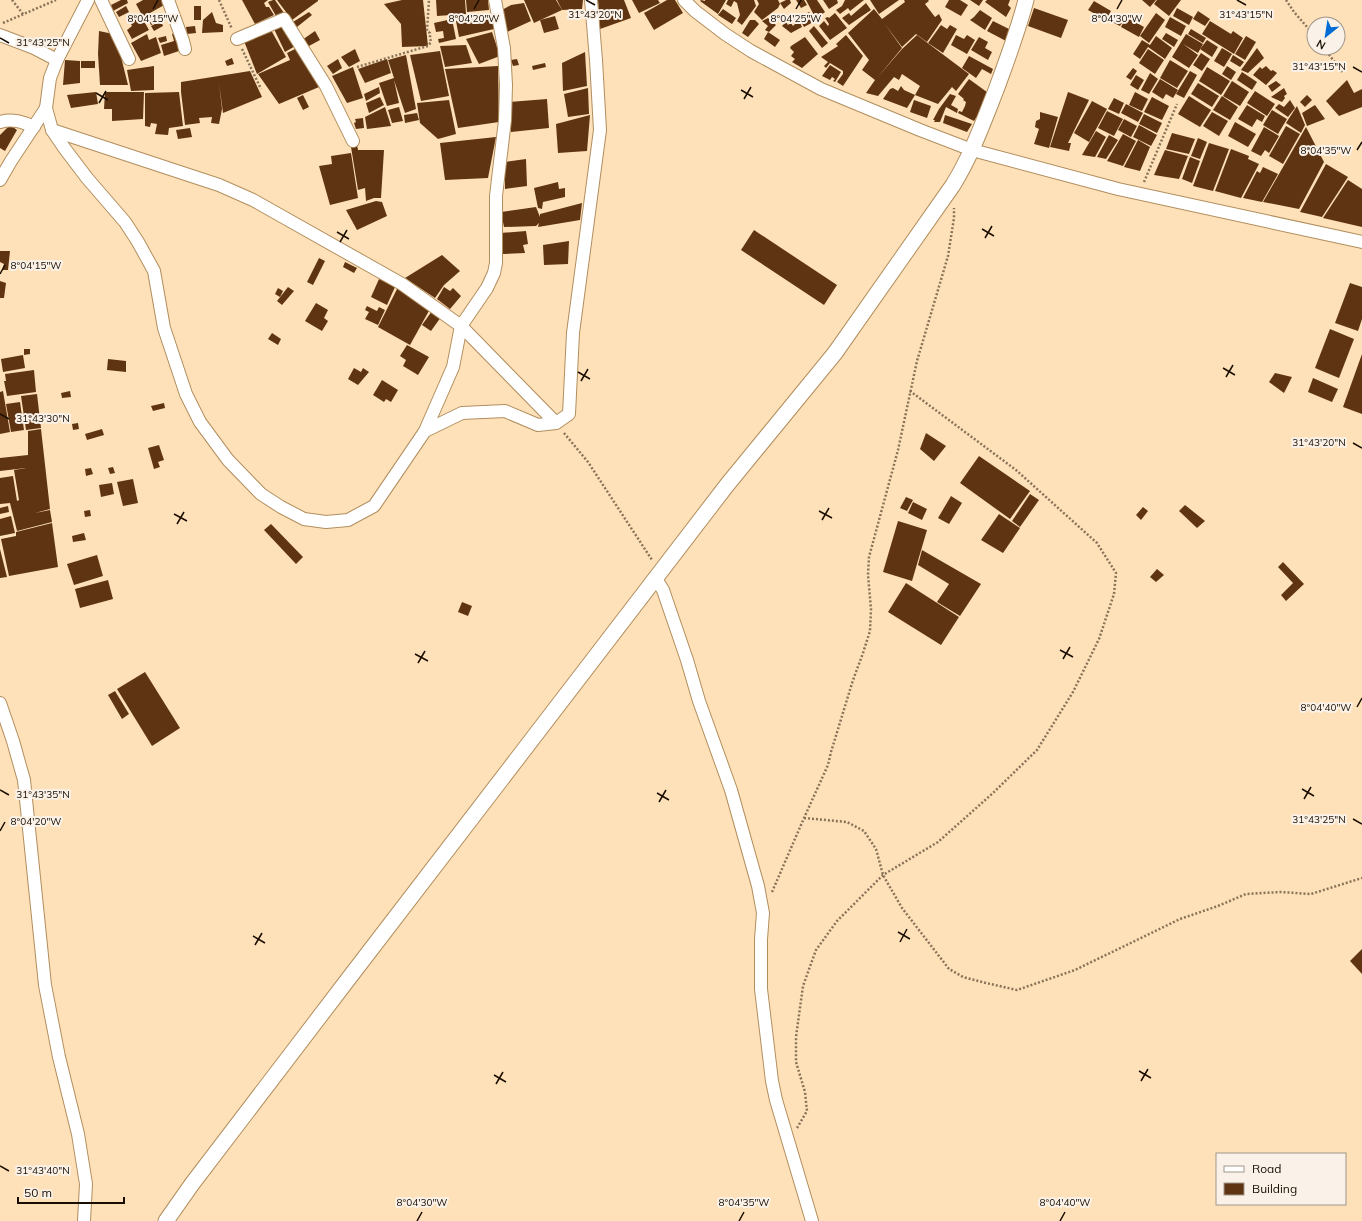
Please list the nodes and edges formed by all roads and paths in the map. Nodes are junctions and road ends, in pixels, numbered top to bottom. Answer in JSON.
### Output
{"nodes":[{"id":1,"x":12,"y":0,"type":"edge"},
{"id":2,"x":56,"y":0,"type":"edge"},
{"id":3,"x":88,"y":0,"type":"edge"},
{"id":4,"x":101,"y":0,"type":"edge"},
{"id":5,"x":168,"y":0,"type":"edge"},
{"id":6,"x":429,"y":0,"type":"edge"},
{"id":7,"x":495,"y":0,"type":"edge"},
{"id":8,"x":591,"y":0,"type":"edge"},
{"id":9,"x":684,"y":0,"type":"edge"},
{"id":10,"x":1026,"y":0,"type":"edge"},
{"id":11,"x":1286,"y":0,"type":"edge"},
{"id":12,"x":23,"y":14,"type":"junction"},
{"id":13,"x":0,"y":25,"type":"edge"},
{"id":14,"x":1306,"y":26,"type":"edge"},
{"id":15,"x":0,"y":35,"type":"edge"},
{"id":16,"x":237,"y":39,"type":"dead end"},
{"id":17,"x":184,"y":49,"type":"dead end"},
{"id":18,"x":1330,"y":56,"type":"edge"},
{"id":19,"x":129,"y":59,"type":"dead end"},
{"id":20,"x":57,"y":60,"type":"junction"},
{"id":21,"x":357,"y":67,"type":"dead end"},
{"id":22,"x":1343,"y":74,"type":"dead end"},
{"id":23,"x":1177,"y":104,"type":"dead end"},
{"id":24,"x":46,"y":108,"type":"junction"},
{"id":25,"x":0,"y":122,"type":"edge"},
{"id":26,"x":34,"y":127,"type":"junction"},
{"id":27,"x":52,"y":130,"type":"junction"},
{"id":28,"x":353,"y":140,"type":"dead end"},
{"id":29,"x":972,"y":150,"type":"junction"},
{"id":30,"x":0,"y":180,"type":"edge"},
{"id":31,"x":952,"y":186,"type":"junction"},
{"id":32,"x":1140,"y":194,"type":"junction"},
{"id":33,"x":1362,"y":242,"type":"edge"},
{"id":34,"x":461,"y":326,"type":"junction"},
{"id":35,"x":910,"y":391,"type":"junction"},
{"id":36,"x":556,"y":424,"type":"junction"},
{"id":37,"x":425,"y":431,"type":"junction"},
{"id":38,"x":658,"y":576,"type":"junction"},
{"id":39,"x":0,"y":702,"type":"edge"},
{"id":40,"x":804,"y":818,"type":"junction"},
{"id":41,"x":883,"y":875,"type":"junction"},
{"id":42,"x":1362,"y":878,"type":"edge"},
{"id":43,"x":763,"y":913,"type":"junction"},
{"id":44,"x":786,"y":1133,"type":"junction"},
{"id":45,"x":84,"y":1221,"type":"edge"},
{"id":46,"x":166,"y":1221,"type":"edge"},
{"id":47,"x":812,"y":1221,"type":"edge"}],
"edges":[{"from":1,"to":12,"type":"path"},
{"from":2,"to":12,"type":"path"},
{"from":3,"to":20,"type":"street"},
{"from":4,"to":19,"type":"street"},
{"from":5,"to":17,"type":"street"},
{"from":6,"to":21,"type":"path"},
{"from":7,"to":34,"type":"street"},
{"from":8,"to":36,"type":"street"},
{"from":9,"to":29,"type":"street"},
{"from":10,"to":29,"type":"street"},
{"from":11,"to":14,"type":"path"},
{"from":12,"to":13,"type":"path"},
{"from":15,"to":20,"type":"street"},
{"from":16,"to":28,"type":"street"},
{"from":18,"to":22,"type":"path"},
{"from":20,"to":24,"type":"street"},
{"from":23,"to":32,"type":"path"},
{"from":24,"to":26,"type":"street"},
{"from":24,"to":27,"type":"street"},
{"from":25,"to":26,"type":"street"},
{"from":26,"to":30,"type":"street"},
{"from":27,"to":34,"type":"street"},
{"from":27,"to":37,"type":"street"},
{"from":29,"to":31,"type":"street"},
{"from":29,"to":32,"type":"street"},
{"from":31,"to":35,"type":"path"},
{"from":31,"to":38,"type":"street"},
{"from":32,"to":33,"type":"street"},
{"from":34,"to":36,"type":"street"},
{"from":34,"to":37,"type":"street"},
{"from":35,"to":40,"type":"path"},
{"from":35,"to":41,"type":"path"},
{"from":36,"to":37,"type":"street"},
{"from":36,"to":38,"type":"path"},
{"from":38,"to":43,"type":"street"},
{"from":38,"to":46,"type":"street"},
{"from":39,"to":45,"type":"street"},
{"from":40,"to":41,"type":"path"},
{"from":40,"to":43,"type":"path"},
{"from":41,"to":42,"type":"path"},
{"from":41,"to":44,"type":"path"},
{"from":43,"to":44,"type":"street"},
{"from":44,"to":47,"type":"street"}]}
